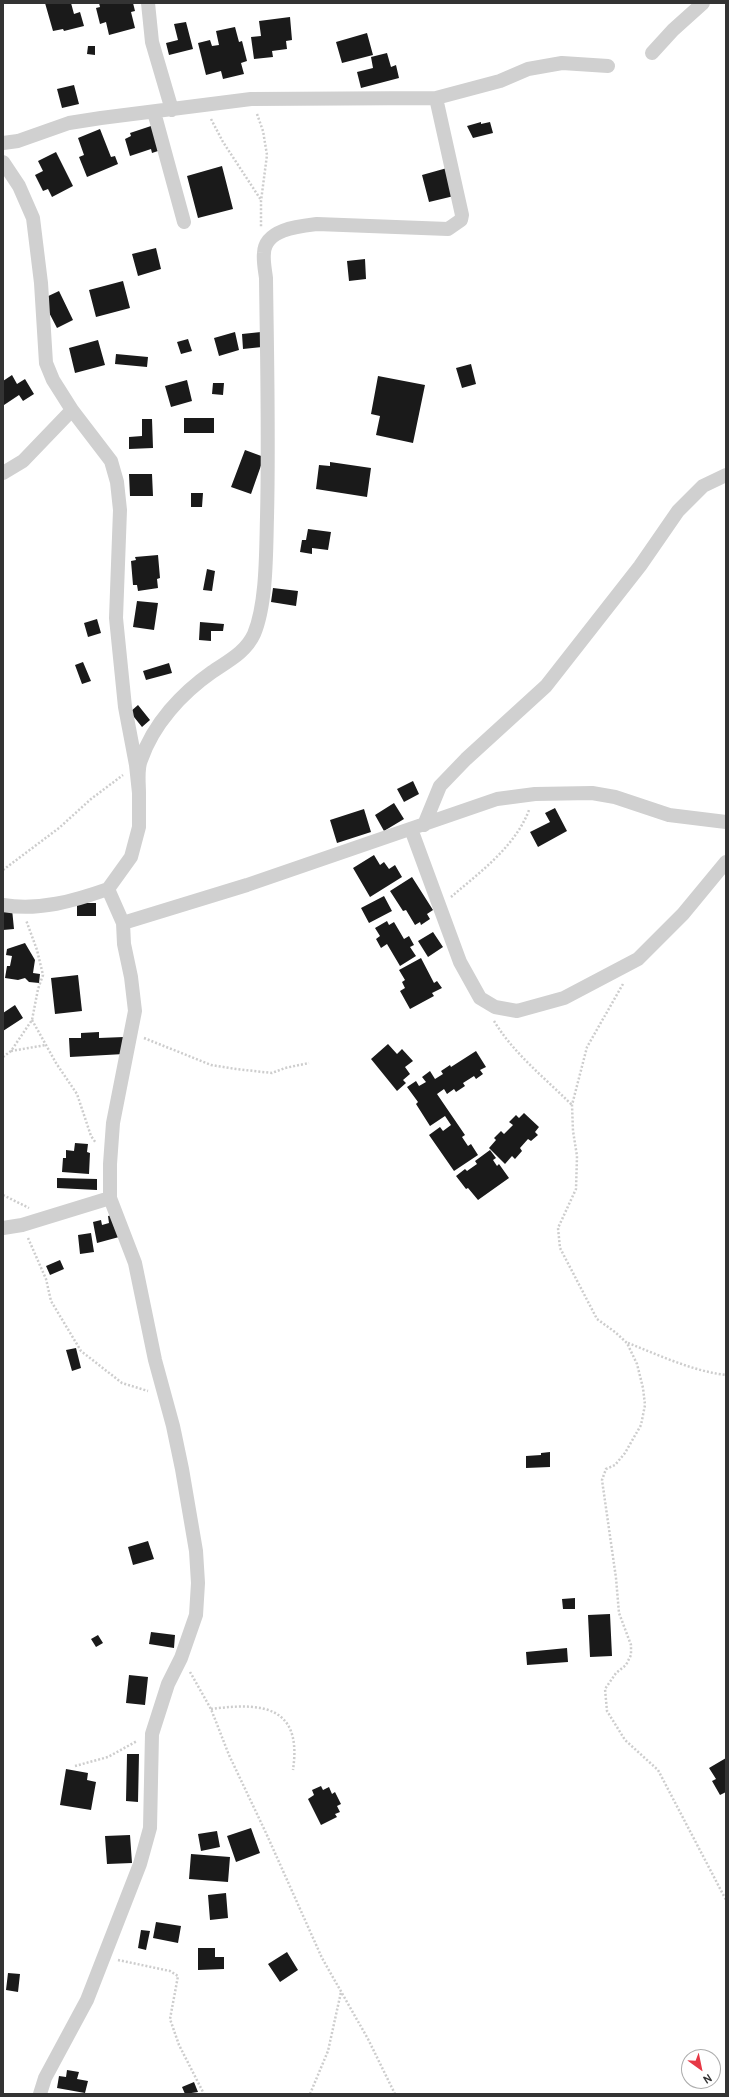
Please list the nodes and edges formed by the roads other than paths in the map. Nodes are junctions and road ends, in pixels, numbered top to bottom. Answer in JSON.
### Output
{"nodes":[{"id":1,"x":148,"y":3,"type":"edge"},
{"id":2,"x":703,"y":3,"type":"edge"},
{"id":3,"x":652,"y":53,"type":"dead end"},
{"id":4,"x":608,"y":66,"type":"dead end"},
{"id":5,"x":436,"y":98,"type":"junction"},
{"id":6,"x":172,"y":110,"type":"junction"},
{"id":7,"x":154,"y":112,"type":"junction"},
{"id":8,"x":3,"y":143,"type":"edge"},
{"id":9,"x":3,"y":162,"type":"edge"},
{"id":10,"x":184,"y":222,"type":"dead end"},
{"id":11,"x":72,"y":410,"type":"junction"},
{"id":12,"x":3,"y":473,"type":"edge"},
{"id":13,"x":726,"y":475,"type":"edge"},
{"id":14,"x":139,"y":793,"type":"junction"},
{"id":15,"x":726,"y":822,"type":"edge"},
{"id":16,"x":417,"y":827,"type":"junction"},
{"id":17,"x":726,"y":862,"type":"edge"},
{"id":18,"x":108,"y":889,"type":"junction"},
{"id":19,"x":3,"y":905,"type":"edge"},
{"id":20,"x":123,"y":923,"type":"junction"},
{"id":21,"x":110,"y":1198,"type":"junction"},
{"id":22,"x":3,"y":1228,"type":"edge"},
{"id":23,"x":40,"y":2094,"type":"edge"}],
"edges":[{"from":1,"to":6,"type":"street"},
{"from":2,"to":3,"type":"street"},
{"from":4,"to":5,"type":"street"},
{"from":5,"to":6,"type":"street"},
{"from":5,"to":14,"type":"street"},
{"from":6,"to":7,"type":"street"},
{"from":7,"to":8,"type":"street"},
{"from":7,"to":10,"type":"street"},
{"from":9,"to":11,"type":"street"},
{"from":11,"to":12,"type":"street"},
{"from":11,"to":14,"type":"street"},
{"from":13,"to":16,"type":"street"},
{"from":14,"to":18,"type":"street"},
{"from":15,"to":16,"type":"street"},
{"from":16,"to":17,"type":"street"},
{"from":16,"to":20,"type":"street"},
{"from":18,"to":19,"type":"street"},
{"from":18,"to":20,"type":"street"},
{"from":20,"to":21,"type":"street"},
{"from":21,"to":22,"type":"street"},
{"from":21,"to":23,"type":"street"}]}
